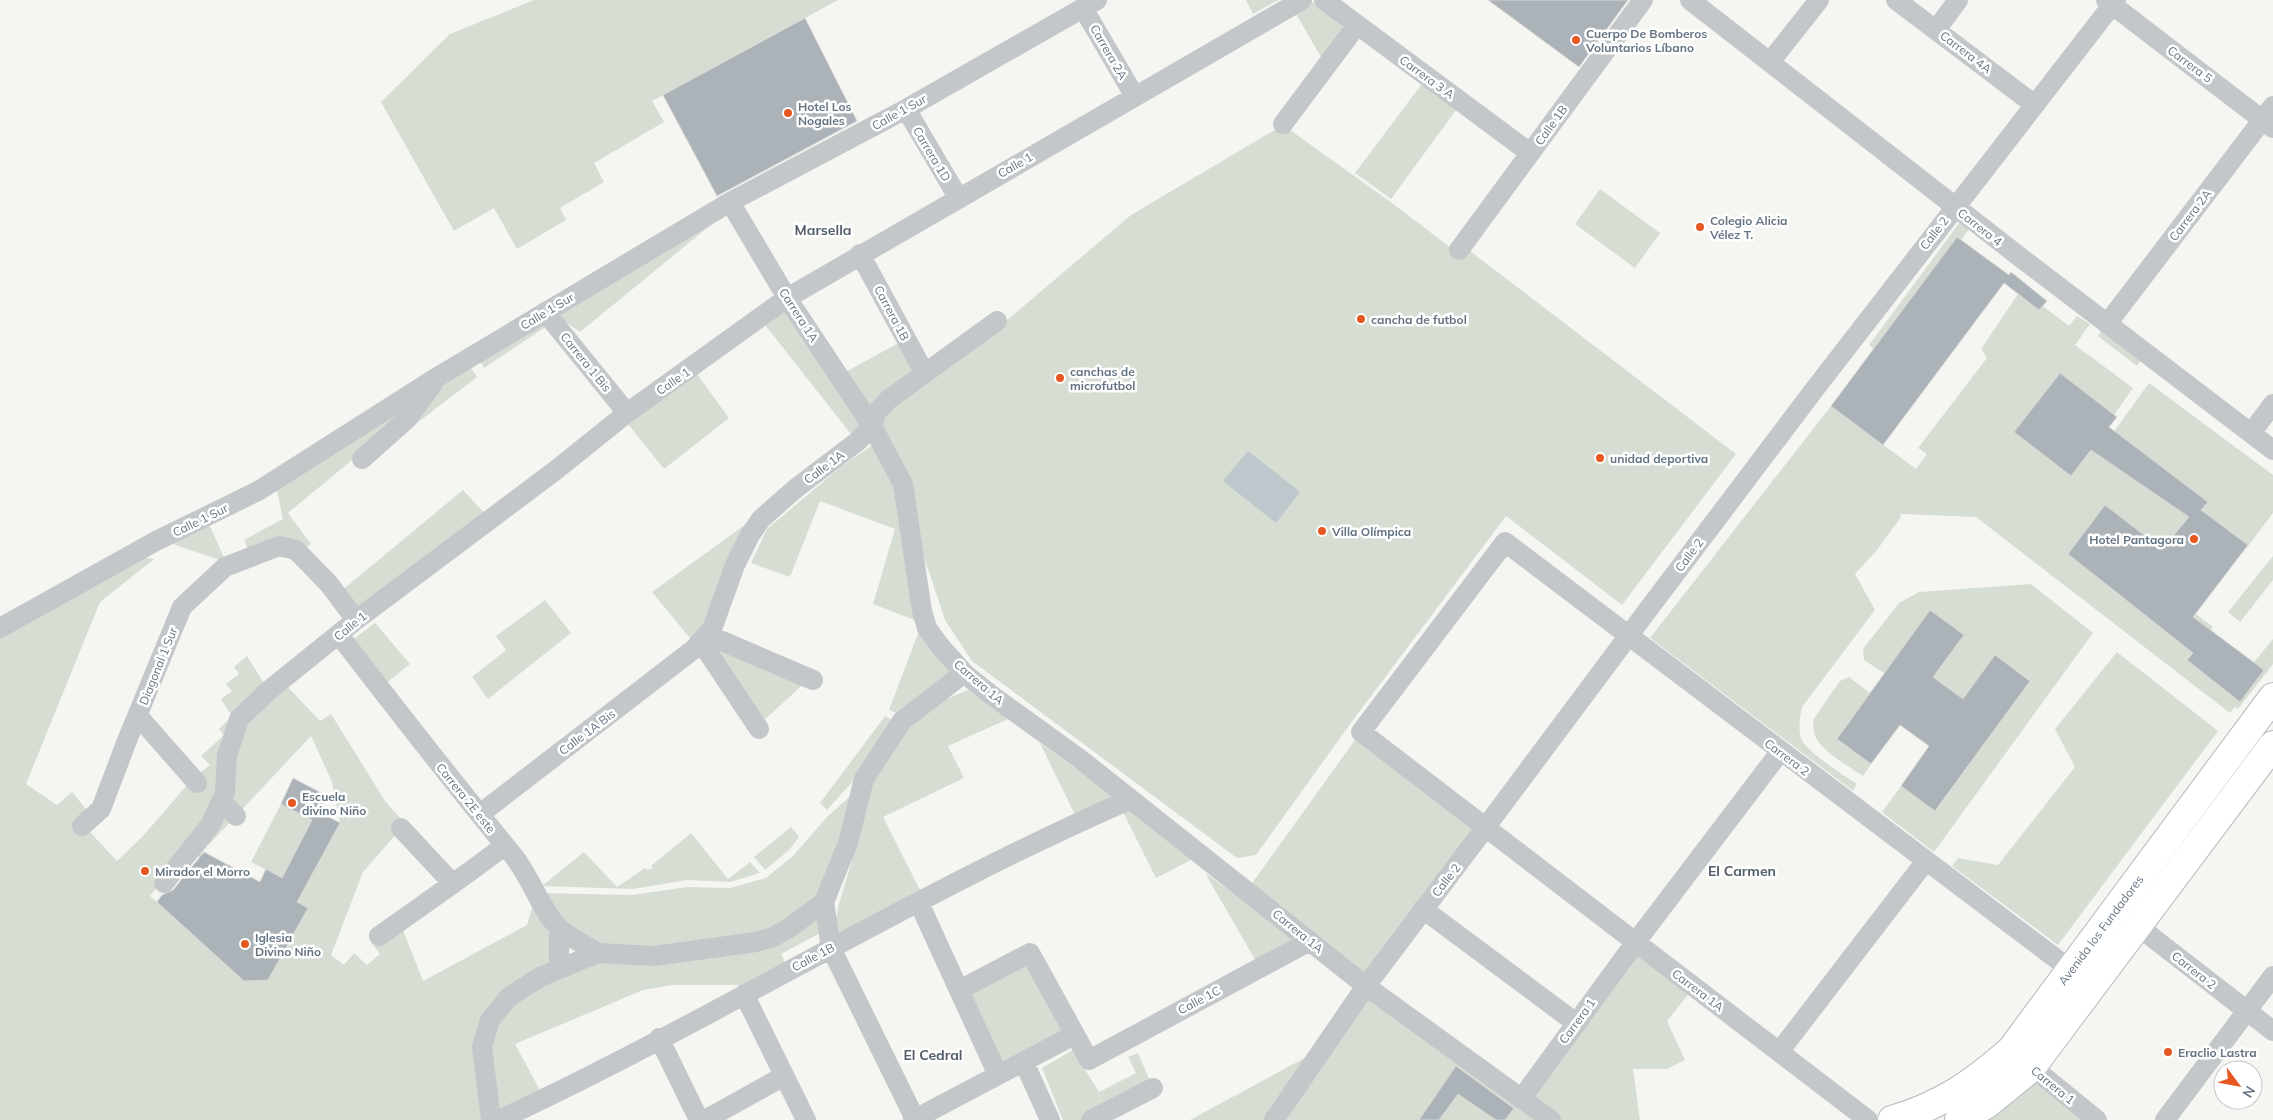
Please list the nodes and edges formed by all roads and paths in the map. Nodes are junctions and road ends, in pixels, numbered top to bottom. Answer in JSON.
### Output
{"nodes":[{"id":1,"x":1302,"y":0,"type":"edge"},
{"id":2,"x":1324,"y":0,"type":"edge"},
{"id":3,"x":1643,"y":0,"type":"edge"},
{"id":4,"x":1690,"y":0,"type":"edge"},
{"id":5,"x":1819,"y":0,"type":"edge"},
{"id":6,"x":1896,"y":0,"type":"edge"},
{"id":7,"x":1958,"y":0,"type":"edge"},
{"id":8,"x":2111,"y":2,"type":"edge"},
{"id":9,"x":1090,"y":4,"type":"edge"},
{"id":10,"x":1357,"y":25,"type":"junction"},
{"id":11,"x":1936,"y":30,"type":"junction"},
{"id":12,"x":1770,"y":62,"type":"junction"},
{"id":13,"x":1134,"y":95,"type":"junction"},
{"id":14,"x":2035,"y":105,"type":"junction"},
{"id":15,"x":906,"y":109,"type":"junction"},
{"id":16,"x":2270,"y":118,"type":"edge"},
{"id":17,"x":1283,"y":124,"type":"dead end"},
{"id":18,"x":1530,"y":154,"type":"junction"},
{"id":19,"x":959,"y":199,"type":"junction"},
{"id":20,"x":730,"y":202,"type":"junction"},
{"id":21,"x":1955,"y":207,"type":"junction"},
{"id":22,"x":1459,"y":250,"type":"dead end"},
{"id":23,"x":860,"y":254,"type":"junction"},
{"id":24,"x":787,"y":298,"type":"junction"},
{"id":25,"x":545,"y":312,"type":"junction"},
{"id":26,"x":997,"y":321,"type":"dead end"},
{"id":27,"x":2106,"y":324,"type":"junction"},
{"id":28,"x":924,"y":372,"type":"junction"},
{"id":29,"x":439,"y":376,"type":"junction"},
{"id":30,"x":2273,"y":404,"type":"edge"},
{"id":31,"x":627,"y":413,"type":"junction"},
{"id":32,"x":872,"y":426,"type":"junction"},
{"id":33,"x":2251,"y":433,"type":"junction"},
{"id":34,"x":2273,"y":450,"type":"edge"},
{"id":35,"x":362,"y":459,"type":"dead end"},
{"id":36,"x":356,"y":620,"type":"junction"},
{"id":37,"x":0,"y":628,"type":"edge"},
{"id":38,"x":1630,"y":635,"type":"junction"},
{"id":39,"x":339,"y":636,"type":"junction"},
{"id":40,"x":701,"y":642,"type":"junction"},
{"id":41,"x":964,"y":673,"type":"junction"},
{"id":42,"x":813,"y":680,"type":"dead end"},
{"id":43,"x":2273,"y":697,"type":"edge"},
{"id":44,"x":138,"y":716,"type":"junction"},
{"id":45,"x":2250,"y":727,"type":"junction"},
{"id":46,"x":759,"y":729,"type":"dead end"},
{"id":47,"x":1361,"y":732,"type":"joint"},
{"id":48,"x":2273,"y":745,"type":"edge"},
{"id":49,"x":1780,"y":752,"type":"junction"},
{"id":50,"x":197,"y":783,"type":"dead end"},
{"id":51,"x":1129,"y":800,"type":"junction"},
{"id":52,"x":221,"y":801,"type":"junction"},
{"id":53,"x":480,"y":814,"type":"junction"},
{"id":54,"x":236,"y":816,"type":"dead end"},
{"id":55,"x":82,"y":826,"type":"dead end"},
{"id":56,"x":400,"y":828,"type":"dead end"},
{"id":57,"x":1486,"y":828,"type":"junction"},
{"id":58,"x":504,"y":846,"type":"junction"},
{"id":59,"x":1925,"y":862,"type":"junction"},
{"id":60,"x":164,"y":883,"type":"dead end"},
{"id":61,"x":452,"y":884,"type":"junction"},
{"id":62,"x":824,"y":902,"type":"junction"},
{"id":63,"x":918,"y":903,"type":"junction"},
{"id":64,"x":1423,"y":909,"type":"junction"},
{"id":65,"x":2116,"y":909,"type":"junction"},
{"id":66,"x":2138,"y":927,"type":"junction"},
{"id":67,"x":560,"y":928,"type":"junction"},
{"id":68,"x":379,"y":936,"type":"dead end"},
{"id":69,"x":1310,"y":942,"type":"junction"},
{"id":70,"x":1635,"y":942,"type":"junction"},
{"id":71,"x":831,"y":948,"type":"junction"},
{"id":72,"x":598,"y":953,"type":"junction"},
{"id":73,"x":559,"y":969,"type":"junction"},
{"id":74,"x":2071,"y":970,"type":"junction"},
{"id":75,"x":2273,"y":976,"type":"edge"},
{"id":76,"x":1366,"y":986,"type":"junction"},
{"id":77,"x":959,"y":990,"type":"junction"},
{"id":78,"x":744,"y":994,"type":"junction"},
{"id":79,"x":2247,"y":1011,"type":"junction"},
{"id":80,"x":1576,"y":1023,"type":"junction"},
{"id":81,"x":2273,"y":1031,"type":"edge"},
{"id":82,"x":1074,"y":1035,"type":"junction"},
{"id":83,"x":659,"y":1038,"type":"junction"},
{"id":84,"x":2011,"y":1050,"type":"junction"},
{"id":85,"x":1779,"y":1052,"type":"junction"},
{"id":86,"x":1024,"y":1062,"type":"junction"},
{"id":87,"x":2031,"y":1068,"type":"junction"},
{"id":88,"x":998,"y":1075,"type":"junction"},
{"id":89,"x":784,"y":1076,"type":"junction"},
{"id":90,"x":1153,"y":1088,"type":"dead end"},
{"id":91,"x":1520,"y":1100,"type":"junction"},
{"id":92,"x":491,"y":1120,"type":"edge"},
{"id":93,"x":499,"y":1120,"type":"edge"},
{"id":94,"x":699,"y":1120,"type":"edge"},
{"id":95,"x":705,"y":1120,"type":"edge"},
{"id":96,"x":806,"y":1120,"type":"edge"},
{"id":97,"x":914,"y":1120,"type":"edge"},
{"id":98,"x":1050,"y":1120,"type":"edge"},
{"id":99,"x":1091,"y":1120,"type":"edge"},
{"id":100,"x":1274,"y":1120,"type":"edge"},
{"id":101,"x":1551,"y":1120,"type":"edge"},
{"id":102,"x":1868,"y":1120,"type":"edge"},
{"id":103,"x":1892,"y":1120,"type":"edge"},
{"id":104,"x":1959,"y":1120,"type":"edge"},
{"id":105,"x":2097,"y":1120,"type":"edge"},
{"id":106,"x":2165,"y":1120,"type":"edge"}],
"edges":[{"from":1,"to":13,"type":"street","name":"Calle 1"},
{"from":2,"to":10,"type":"street","name":"Carrera 3 A"},
{"from":3,"to":18,"type":"street","name":"Calle 1B"},
{"from":4,"to":12,"type":"street","name":"Carrera 4"},
{"from":5,"to":12,"type":"street"},
{"from":6,"to":11,"type":"street","name":"Carrera 4A"},
{"from":7,"to":11,"type":"street"},
{"from":8,"to":14,"type":"street","name":"Calle 2"},
{"from":8,"to":16,"type":"street","name":"Carrera 5"},
{"from":9,"to":13,"type":"street","name":"Carrera 2A"},
{"from":9,"to":15,"type":"street","name":"Calle 1 Sur"},
{"from":10,"to":17,"type":"street"},
{"from":10,"to":18,"type":"street","name":"Carrera 3 A"},
{"from":11,"to":14,"type":"street","name":"Carrera 4A"},
{"from":12,"to":21,"type":"street","name":"Carrera 4"},
{"from":13,"to":19,"type":"street","name":"Calle 1"},
{"from":14,"to":21,"type":"street","name":"Calle 2"},
{"from":15,"to":19,"type":"street","name":"Carrera 1D"},
{"from":15,"to":20,"type":"street","name":"Calle 1 Sur"},
{"from":16,"to":27,"type":"street","name":"Carrera 2A"},
{"from":18,"to":22,"type":"street","name":"Calle 1B"},
{"from":19,"to":23,"type":"street","name":"Calle 1"},
{"from":20,"to":24,"type":"street","name":"Carrera 1A"},
{"from":20,"to":25,"type":"street","name":"Calle 1 Sur"},
{"from":21,"to":27,"type":"street","name":"Carrera 4"},
{"from":21,"to":38,"type":"street","name":"Calle 2"},
{"from":23,"to":24,"type":"street","name":"Calle 1"},
{"from":23,"to":28,"type":"street","name":"Carrera 1B"},
{"from":24,"to":31,"type":"street","name":"Calle 1"},
{"from":24,"to":32,"type":"street","name":"Carrera 1A"},
{"from":25,"to":29,"type":"street","name":"Calle 1 Sur"},
{"from":25,"to":31,"type":"street","name":"Carrera 1 Bis"},
{"from":26,"to":28,"type":"street","name":"Calle 1A"},
{"from":27,"to":33,"type":"street","name":"Carrera 4"},
{"from":28,"to":32,"type":"street","name":"Calle 1A"},
{"from":29,"to":35,"type":"street"},
{"from":29,"to":37,"type":"street","name":"Calle 1 Sur"},
{"from":30,"to":33,"type":"street"},
{"from":31,"to":36,"type":"street","name":"Calle 1"},
{"from":32,"to":40,"type":"street","name":"Calle 1A"},
{"from":32,"to":41,"type":"street","name":"Carrera 1A"},
{"from":33,"to":34,"type":"street","name":"Carrera 4"},
{"from":36,"to":39,"type":"street","name":"Calle 1"},
{"from":36,"to":44,"type":"street","name":"Diagonal 1 Sur"},
{"from":38,"to":47,"type":"street","name":"Carrera 2"},
{"from":38,"to":49,"type":"street","name":"Carrera 2"},
{"from":38,"to":57,"type":"street","name":"Calle 2"},
{"from":39,"to":52,"type":"street","name":"Calle 1"},
{"from":39,"to":53,"type":"street","name":"Carrera 2E este"},
{"from":40,"to":42,"type":"street"},
{"from":40,"to":46,"type":"street"},
{"from":40,"to":53,"type":"street","name":"Calle 1A Bis"},
{"from":41,"to":51,"type":"street","name":"Carrera 1A"},
{"from":41,"to":62,"type":"street"},
{"from":43,"to":45,"type":"main road","name":"Avenida los Fundadores"},
{"from":44,"to":50,"type":"street"},
{"from":44,"to":55,"type":"street","name":"Diagonal 1 Sur"},
{"from":45,"to":48,"type":"street"},
{"from":45,"to":65,"type":"main road","name":"Avenida los Fundadores"},
{"from":47,"to":57,"type":"street","name":"Carrera 1A"},
{"from":48,"to":66,"type":"main road"},
{"from":49,"to":59,"type":"street","name":"Carrera 2"},
{"from":49,"to":70,"type":"street","name":"Carrera 1"},
{"from":51,"to":63,"type":"street","name":"Calle 1B"},
{"from":51,"to":69,"type":"street","name":"Carrera 1A"},
{"from":52,"to":54,"type":"street"},
{"from":52,"to":60,"type":"street","name":"Calle 1"},
{"from":53,"to":58,"type":"street","name":"Carrera 2E este"},
{"from":56,"to":61,"type":"street"},
{"from":57,"to":64,"type":"street","name":"Calle 2"},
{"from":57,"to":70,"type":"street","name":"Carrera 1A"},
{"from":58,"to":61,"type":"street"},
{"from":58,"to":67,"type":"street","name":"Carrera 2E este"},
{"from":59,"to":74,"type":"street","name":"Carrera 2"},
{"from":59,"to":85,"type":"street"},
{"from":61,"to":68,"type":"street"},
{"from":62,"to":71,"type":"street"},
{"from":62,"to":72,"type":"street"},
{"from":63,"to":71,"type":"street","name":"Calle 1B"},
{"from":63,"to":77,"type":"street"},
{"from":64,"to":76,"type":"street","name":"Calle 2"},
{"from":64,"to":80,"type":"street"},
{"from":65,"to":66,"type":"street","name":"Carrera 2"},
{"from":65,"to":74,"type":"main road","name":"Avenida los Fundadores"},
{"from":66,"to":79,"type":"street","name":"Carrera 2"},
{"from":66,"to":87,"type":"main road"},
{"from":67,"to":72,"type":"street","name":"Carrera 2E este"},
{"from":67,"to":73,"type":"street"},
{"from":69,"to":76,"type":"street","name":"Carrera 1A"},
{"from":69,"to":82,"type":"street","name":"Calle 1C"},
{"from":70,"to":80,"type":"street","name":"Carrera 1"},
{"from":70,"to":85,"type":"street","name":"Carrera 1A"},
{"from":71,"to":78,"type":"street","name":"Calle 1B"},
{"from":71,"to":97,"type":"street"},
{"from":72,"to":73,"type":"street"},
{"from":73,"to":92,"type":"street"},
{"from":74,"to":84,"type":"main road","name":"Avenida los Fundadores"},
{"from":75,"to":79,"type":"street"},
{"from":76,"to":91,"type":"street"},
{"from":76,"to":100,"type":"street","name":"Calle 2"},
{"from":77,"to":82,"type":"street"},
{"from":77,"to":88,"type":"street"},
{"from":78,"to":83,"type":"street","name":"Calle 1B"},
{"from":78,"to":89,"type":"street"},
{"from":79,"to":81,"type":"street","name":"Carrera 2"},
{"from":79,"to":106,"type":"street"},
{"from":80,"to":91,"type":"street","name":"Carrera 1"},
{"from":82,"to":86,"type":"street"},
{"from":83,"to":93,"type":"street","name":"Calle 1B"},
{"from":83,"to":94,"type":"street"},
{"from":84,"to":87,"type":"street","name":"Carrera 1"},
{"from":84,"to":103,"type":"main road","name":"Avenida los Fundadores"},
{"from":85,"to":102,"type":"street","name":"Carrera 1A"},
{"from":86,"to":88,"type":"street"},
{"from":86,"to":98,"type":"street"},
{"from":87,"to":104,"type":"main road"},
{"from":87,"to":105,"type":"street","name":"Carrera 1"},
{"from":88,"to":97,"type":"street"},
{"from":89,"to":95,"type":"street"},
{"from":89,"to":96,"type":"street"},
{"from":90,"to":99,"type":"street"},
{"from":91,"to":101,"type":"street"}]}
